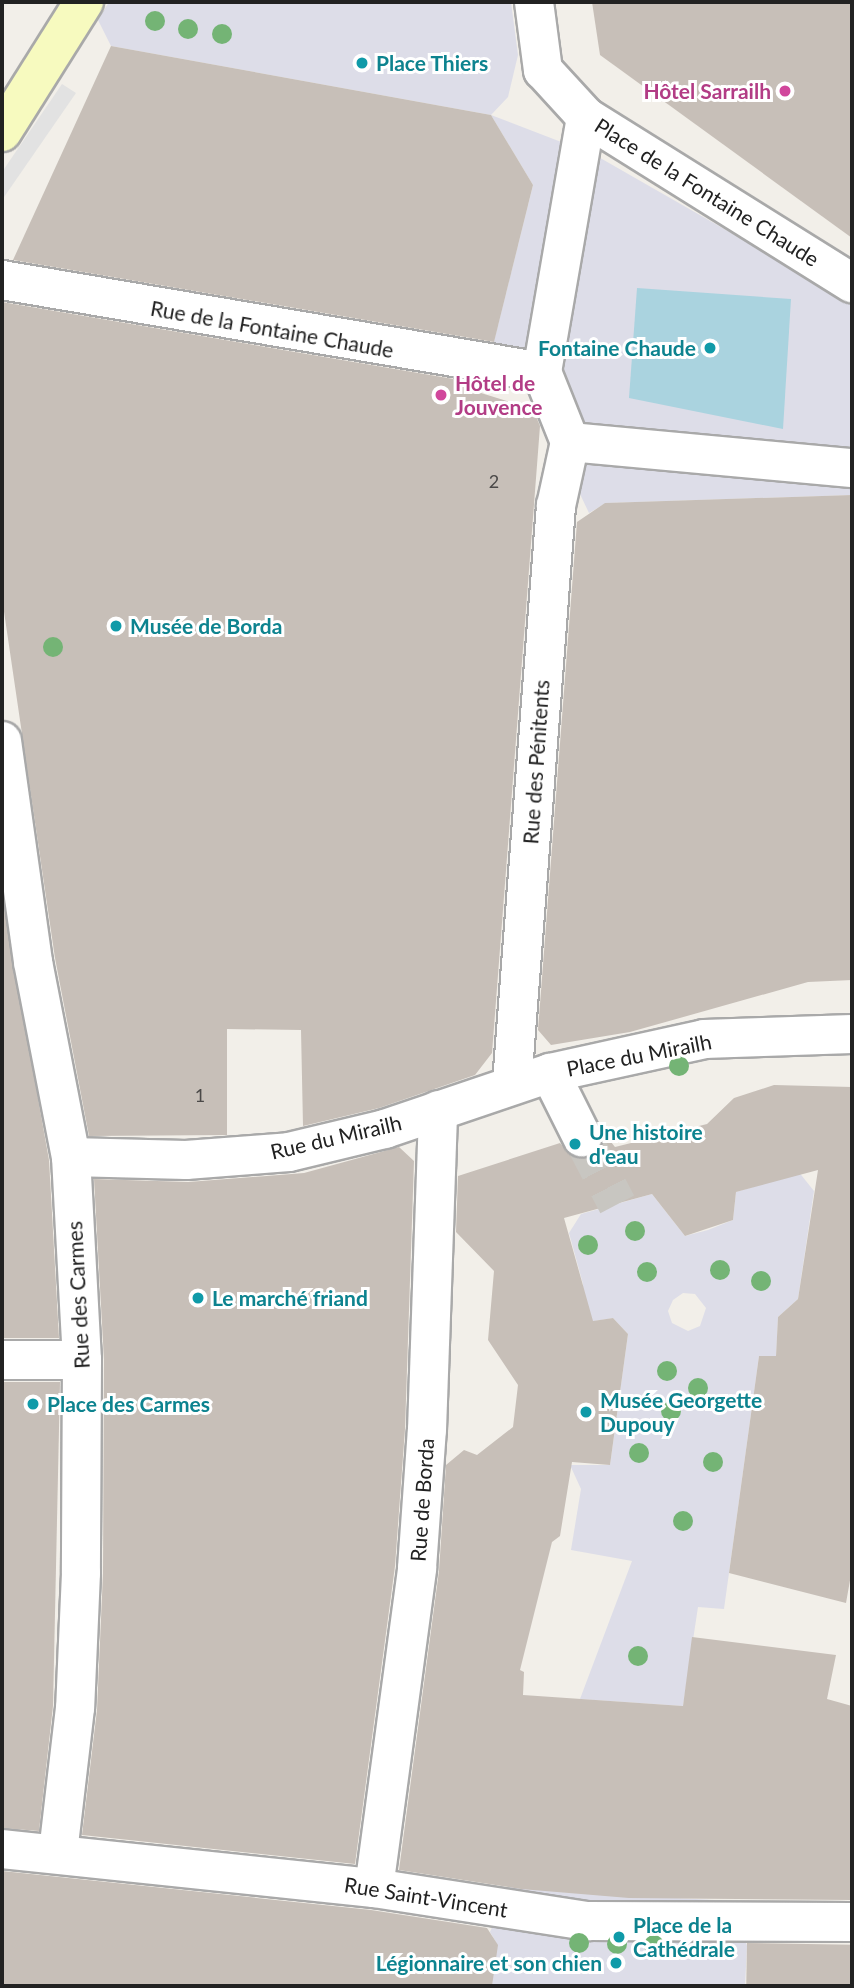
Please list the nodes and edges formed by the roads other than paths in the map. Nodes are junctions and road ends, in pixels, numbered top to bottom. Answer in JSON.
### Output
{"nodes":[{"id":1,"x":84,"y":2,"type":"edge"},
{"id":2,"x":534,"y":2,"type":"edge"},
{"id":3,"x":586,"y":117,"type":"junction"},
{"id":4,"x":2,"y":132,"type":"edge"},
{"id":5,"x":2,"y":280,"type":"edge"},
{"id":6,"x":852,"y":283,"type":"edge"},
{"id":7,"x":542,"y":372,"type":"junction"},
{"id":8,"x":570,"y":442,"type":"junction"},
{"id":9,"x":852,"y":468,"type":"edge"},
{"id":10,"x":2,"y":741,"type":"edge"},
{"id":11,"x":852,"y":1034,"type":"edge"},
{"id":12,"x":550,"y":1073,"type":"junction"},
{"id":13,"x":512,"y":1084,"type":"junction"},
{"id":14,"x":438,"y":1110,"type":"junction"},
{"id":15,"x":582,"y":1136,"type":"tunnel mouth"},
{"id":16,"x":71,"y":1157,"type":"junction"},
{"id":17,"x":2,"y":1360,"type":"edge"},
{"id":18,"x":82,"y":1360,"type":"junction"},
{"id":19,"x":2,"y":1849,"type":"edge"},
{"id":20,"x":58,"y":1853,"type":"junction"},
{"id":21,"x":374,"y":1888,"type":"junction"},
{"id":22,"x":852,"y":1922,"type":"edge"}],
"edges":[{"from":1,"to":4,"type":"main road"},
{"from":2,"to":3,"type":"street"},
{"from":3,"to":6,"type":"street","name":"Place de la Fontaine Chaude"},
{"from":3,"to":7,"type":"street","name":"Place de la Fontaine Chaude"},
{"from":5,"to":7,"type":"street","name":"Rue de la Fontaine Chaude"},
{"from":7,"to":8,"type":"street"},
{"from":8,"to":9,"type":"street"},
{"from":8,"to":13,"type":"street","name":"Rue des Pénitents"},
{"from":10,"to":16,"type":"street","name":"Rue des Carmes"},
{"from":11,"to":12,"type":"street","name":"Place du Mirailh"},
{"from":12,"to":13,"type":"street","name":"Place du Mirailh"},
{"from":12,"to":15,"type":"street"},
{"from":13,"to":14,"type":"street","name":"Rue du Mirailh"},
{"from":14,"to":16,"type":"street","name":"Rue du Mirailh"},
{"from":14,"to":21,"type":"street","name":"Rue de Borda"},
{"from":16,"to":18,"type":"street","name":"Rue des Carmes"},
{"from":17,"to":18,"type":"street"},
{"from":18,"to":20,"type":"street","name":"Rue des Carmes"},
{"from":19,"to":20,"type":"street","name":"Rue Saint-Vincent"},
{"from":20,"to":21,"type":"street","name":"Rue Saint-Vincent"},
{"from":21,"to":22,"type":"street","name":"Rue Saint-Vincent"}]}
